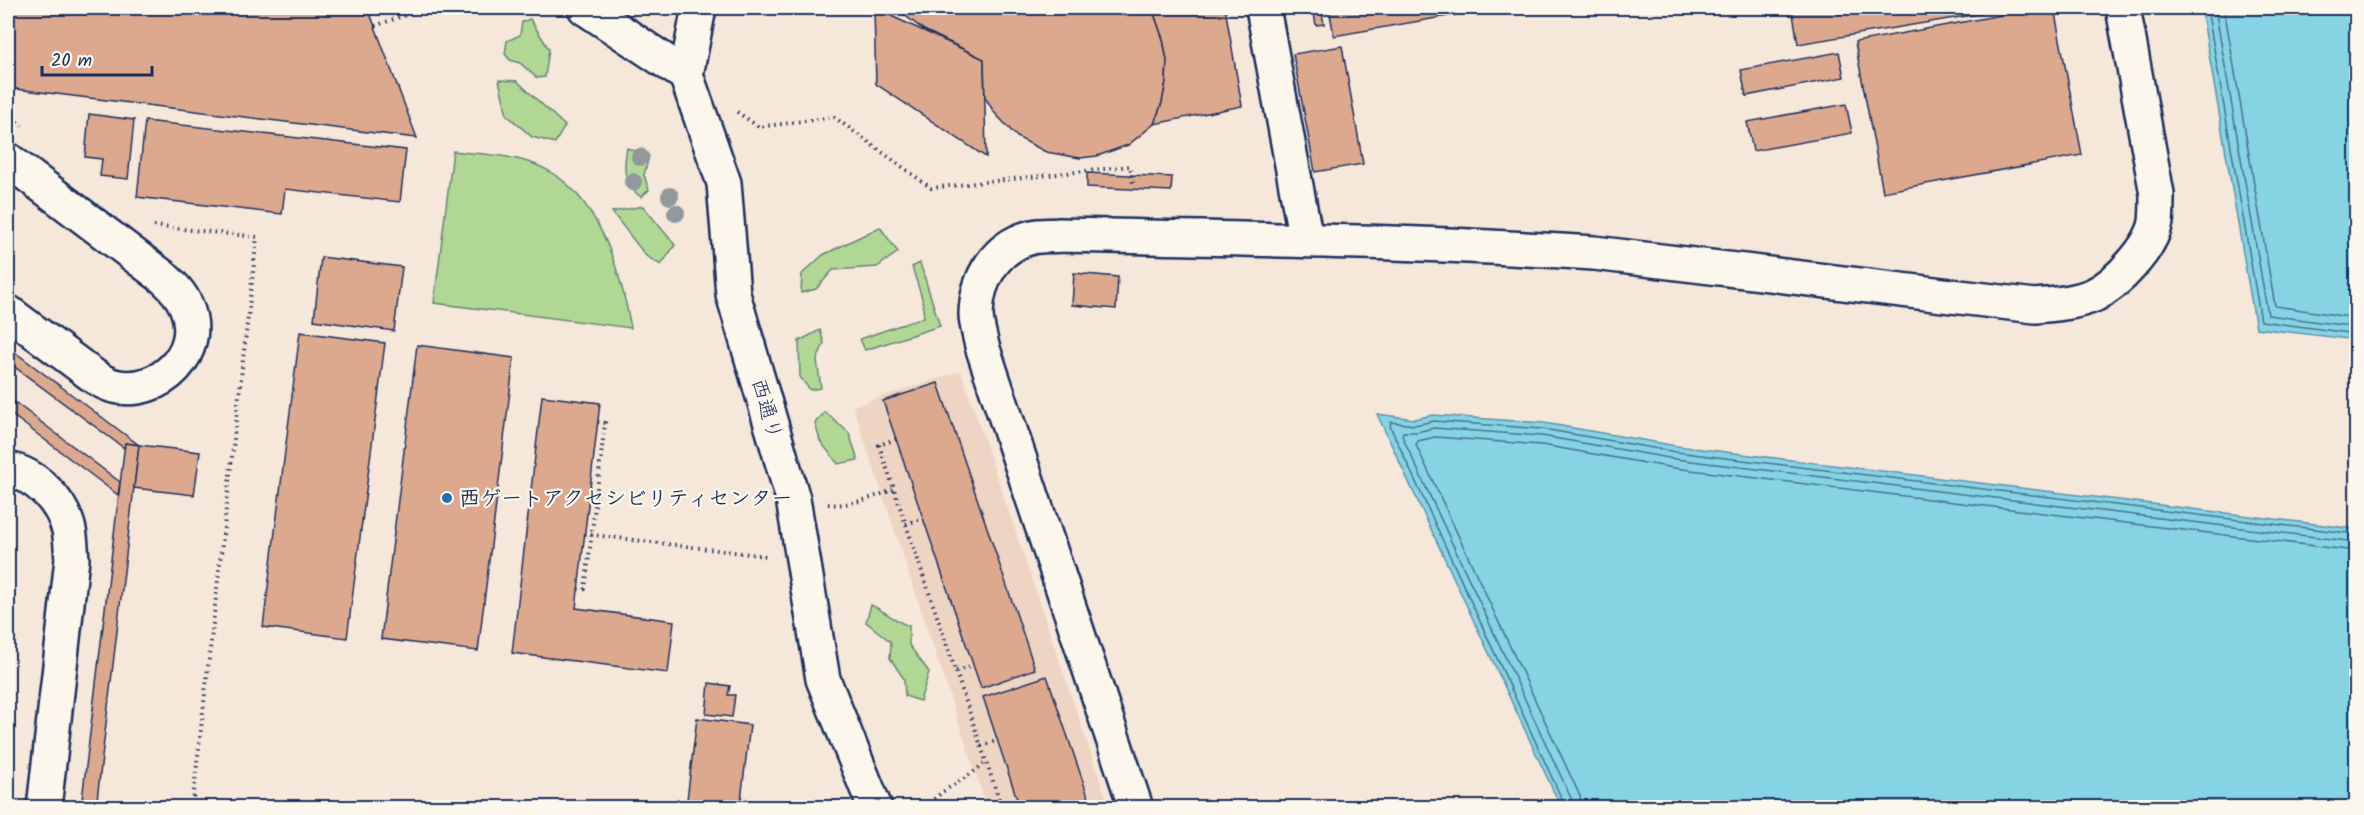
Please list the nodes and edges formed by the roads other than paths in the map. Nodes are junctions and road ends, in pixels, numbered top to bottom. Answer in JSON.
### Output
{"nodes":[{"id":1,"x":585,"y":8,"type":"edge"},
{"id":2,"x":699,"y":8,"type":"edge"},
{"id":3,"x":1263,"y":8,"type":"edge"},
{"id":4,"x":2123,"y":8,"type":"edge"},
{"id":5,"x":686,"y":75,"type":"junction"},
{"id":6,"x":8,"y":160,"type":"edge"},
{"id":7,"x":1306,"y":240,"type":"junction"},
{"id":8,"x":8,"y":312,"type":"edge"},
{"id":9,"x":8,"y":469,"type":"edge"},
{"id":10,"x":44,"y":807,"type":"edge"},
{"id":11,"x":875,"y":807,"type":"edge"},
{"id":12,"x":1136,"y":807,"type":"edge"}],
"edges":[{"from":1,"to":5,"type":"lane"},
{"from":2,"to":5,"type":"lane","name":"西通り"},
{"from":3,"to":7,"type":"lane"},
{"from":4,"to":7,"type":"lane"},
{"from":5,"to":11,"type":"lane","name":"西通り"},
{"from":6,"to":8,"type":"lane"},
{"from":7,"to":12,"type":"lane"},
{"from":9,"to":10,"type":"lane"}]}
